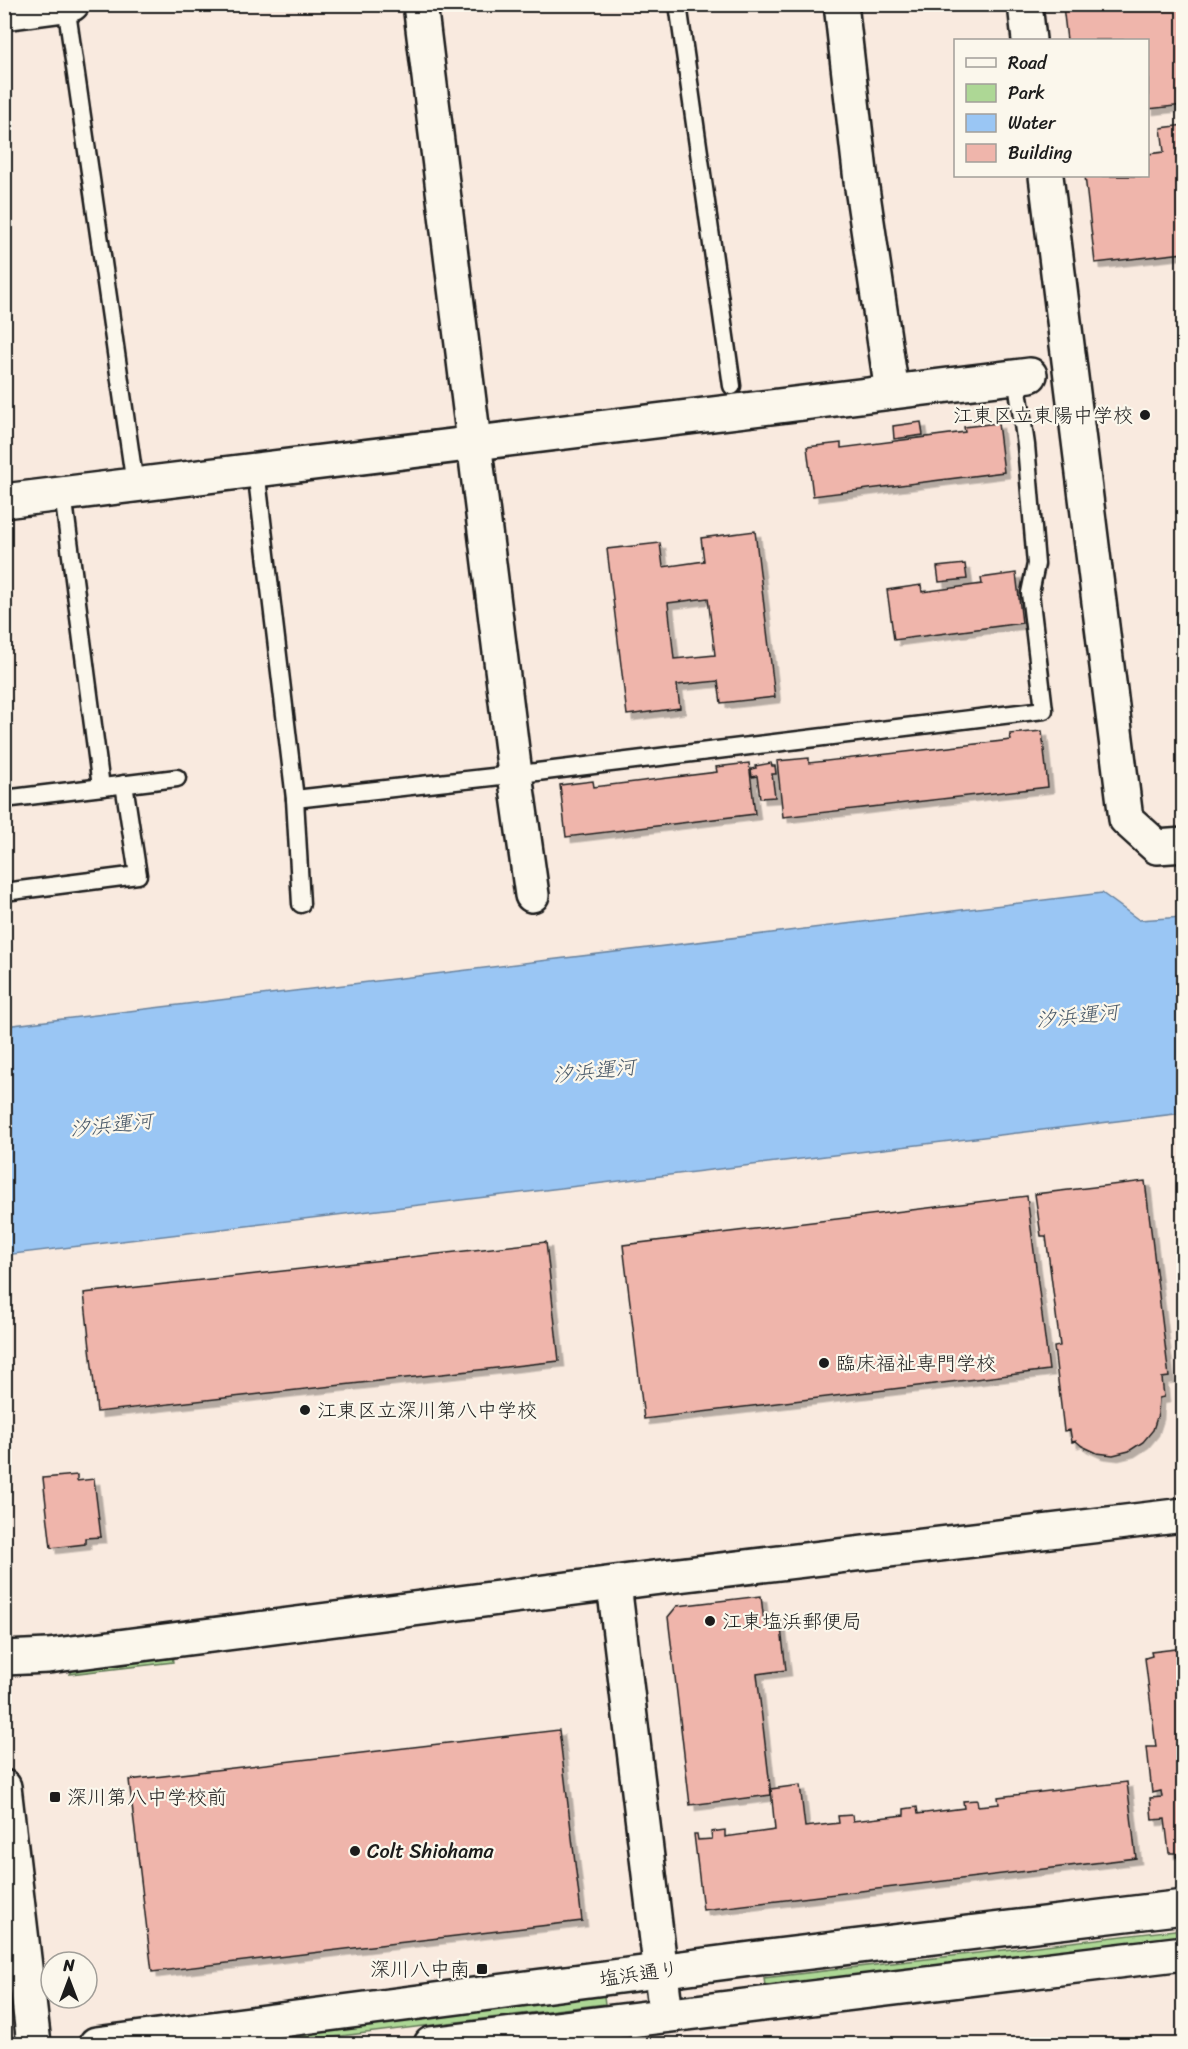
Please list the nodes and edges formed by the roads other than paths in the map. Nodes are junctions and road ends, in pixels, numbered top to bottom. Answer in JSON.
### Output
{"nodes":[{"id":1,"x":72,"y":4,"type":"edge"},
{"id":2,"x":420,"y":4,"type":"edge"},
{"id":3,"x":678,"y":4,"type":"edge"},
{"id":4,"x":841,"y":4,"type":"edge"},
{"id":5,"x":1025,"y":4,"type":"edge"},
{"id":6,"x":66,"y":5,"type":"edge"},
{"id":7,"x":4,"y":13,"type":"edge"},
{"id":8,"x":1029,"y":39,"type":"edge"},
{"id":9,"x":1046,"y":177,"type":"edge"},
{"id":10,"x":1023,"y":376,"type":"joint"},
{"id":11,"x":732,"y":386,"type":"dead end"},
{"id":12,"x":892,"y":392,"type":"junction"},
{"id":13,"x":474,"y":443,"type":"junction"},
{"id":14,"x":256,"y":470,"type":"junction"},
{"id":15,"x":135,"y":485,"type":"junction"},
{"id":16,"x":63,"y":494,"type":"junction"},
{"id":17,"x":4,"y":501,"type":"edge"},
{"id":18,"x":515,"y":774,"type":"junction"},
{"id":19,"x":177,"y":778,"type":"dead end"},
{"id":20,"x":124,"y":784,"type":"junction"},
{"id":21,"x":101,"y":787,"type":"junction"},
{"id":22,"x":4,"y":799,"type":"edge"},
{"id":23,"x":295,"y":799,"type":"junction"},
{"id":24,"x":1184,"y":845,"type":"edge"},
{"id":25,"x":4,"y":892,"type":"edge"},
{"id":26,"x":532,"y":896,"type":"dead end"},
{"id":27,"x":301,"y":904,"type":"dead end"},
{"id":28,"x":1184,"y":1515,"type":"edge"},
{"id":29,"x":614,"y":1584,"type":"junction"},
{"id":30,"x":4,"y":1658,"type":"edge"},
{"id":31,"x":4,"y":1787,"type":"edge"},
{"id":32,"x":10,"y":1881,"type":"edge"},
{"id":33,"x":1184,"y":1907,"type":"edge"},
{"id":34,"x":1184,"y":1953,"type":"edge"},
{"id":35,"x":660,"y":1971,"type":"junction"},
{"id":36,"x":666,"y":2015,"type":"junction"},
{"id":37,"x":34,"y":2044,"type":"edge"},
{"id":38,"x":96,"y":2044,"type":"edge"},
{"id":39,"x":431,"y":2044,"type":"edge"}],
"edges":[{"from":1,"to":6,"type":"street"},
{"from":2,"to":13,"type":"street"},
{"from":3,"to":11,"type":"lane"},
{"from":4,"to":12,"type":"street"},
{"from":5,"to":8,"type":"street"},
{"from":6,"to":7,"type":"street"},
{"from":6,"to":15,"type":"lane"},
{"from":9,"to":24,"type":"street"},
{"from":10,"to":12,"type":"street"},
{"from":10,"to":18,"type":"lane"},
{"from":12,"to":13,"type":"street"},
{"from":13,"to":14,"type":"street"},
{"from":13,"to":18,"type":"street"},
{"from":14,"to":15,"type":"street"},
{"from":14,"to":23,"type":"lane"},
{"from":15,"to":16,"type":"street"},
{"from":16,"to":17,"type":"street"},
{"from":16,"to":21,"type":"lane"},
{"from":18,"to":23,"type":"lane"},
{"from":18,"to":26,"type":"street"},
{"from":19,"to":20,"type":"lane"},
{"from":20,"to":21,"type":"lane"},
{"from":20,"to":25,"type":"lane"},
{"from":21,"to":22,"type":"lane"},
{"from":23,"to":27,"type":"lane"},
{"from":28,"to":29,"type":"street"},
{"from":29,"to":30,"type":"street"},
{"from":29,"to":35,"type":"street"},
{"from":31,"to":32,"type":"street"},
{"from":32,"to":37,"type":"street"},
{"from":33,"to":35,"type":"street","name":"塩浜通り"},
{"from":34,"to":36,"type":"street"},
{"from":35,"to":36,"type":"street"},
{"from":35,"to":38,"type":"street","name":"塩浜通り"},
{"from":36,"to":39,"type":"street"}]}
